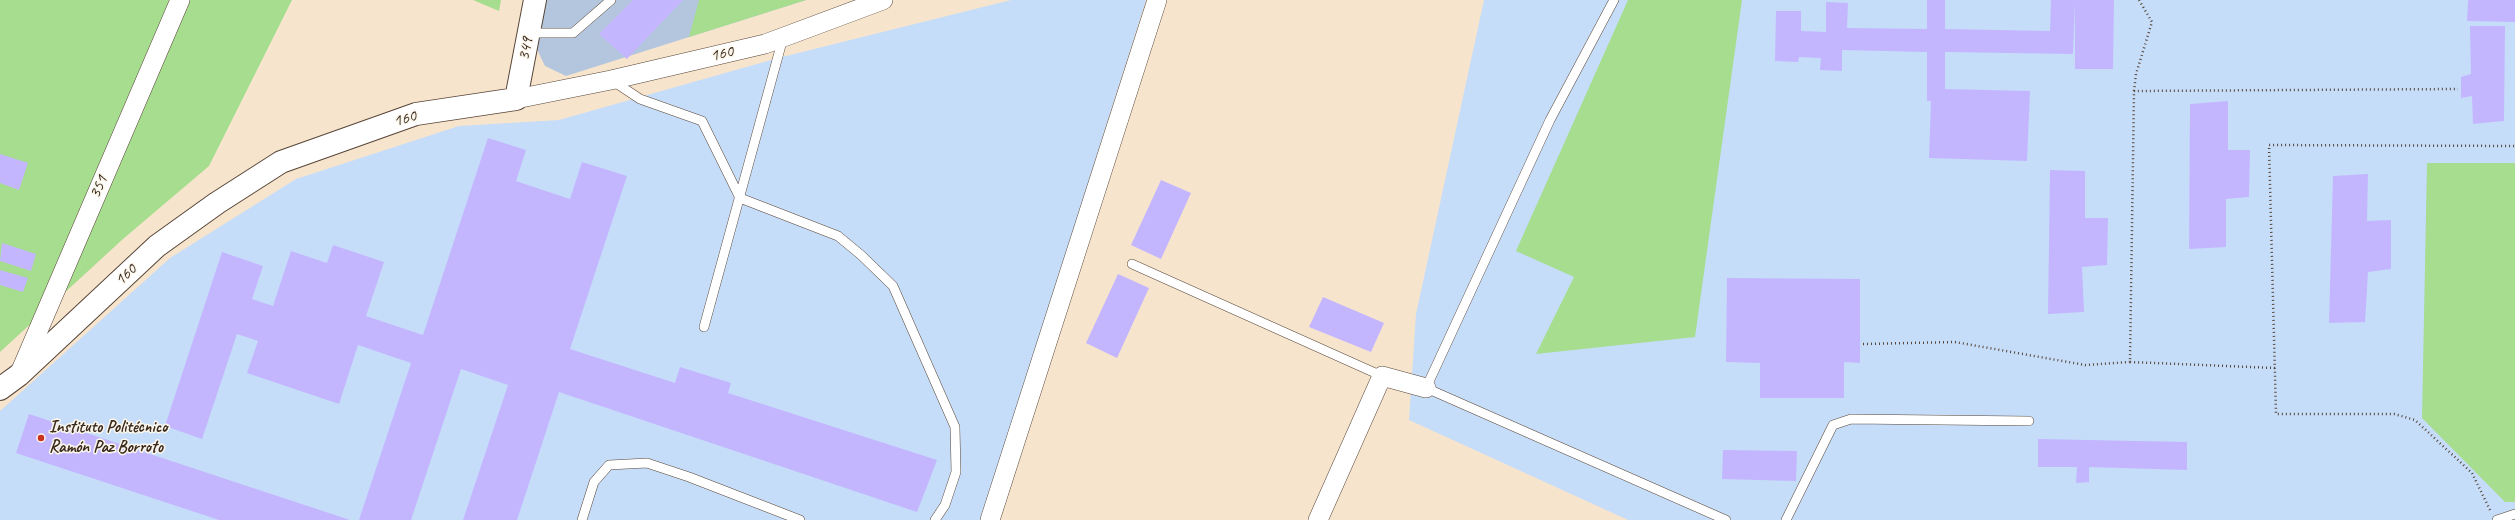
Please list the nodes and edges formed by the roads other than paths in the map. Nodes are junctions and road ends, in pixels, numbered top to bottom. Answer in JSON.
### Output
{"nodes":[{"id":1,"x":180,"y":0,"type":"edge"},
{"id":2,"x":535,"y":0,"type":"edge"},
{"id":3,"x":611,"y":0,"type":"edge"},
{"id":4,"x":883,"y":0,"type":"edge"},
{"id":5,"x":1158,"y":0,"type":"edge"},
{"id":6,"x":1614,"y":0,"type":"edge"},
{"id":7,"x":529,"y":33,"type":"junction"},
{"id":8,"x":783,"y":38,"type":"junction"},
{"id":9,"x":611,"y":80,"type":"junction"},
{"id":10,"x":516,"y":99,"type":"junction"},
{"id":11,"x":740,"y":198,"type":"junction"},
{"id":12,"x":1132,"y":264,"type":"dead end"},
{"id":13,"x":704,"y":326,"type":"dead end"},
{"id":14,"x":18,"y":375,"type":"junction"},
{"id":15,"x":1382,"y":376,"type":"junction"},
{"id":16,"x":1426,"y":388,"type":"junction"},
{"id":17,"x":0,"y":389,"type":"edge"},
{"id":18,"x":2029,"y":421,"type":"dead end"},
{"id":19,"x":2515,"y":514,"type":"edge"},
{"id":20,"x":2494,"y":517,"type":"edge"},
{"id":21,"x":582,"y":520,"type":"edge"},
{"id":22,"x":800,"y":520,"type":"edge"},
{"id":23,"x":935,"y":520,"type":"edge"},
{"id":24,"x":990,"y":520,"type":"edge"},
{"id":25,"x":1318,"y":520,"type":"edge"},
{"id":26,"x":1726,"y":520,"type":"edge"},
{"id":27,"x":1786,"y":520,"type":"edge"}],
"edges":[{"from":1,"to":14,"type":"street","name":"351"},
{"from":2,"to":7,"type":"street","name":"349"},
{"from":3,"to":7,"type":"lane"},
{"from":4,"to":8,"type":"street","name":"160"},
{"from":5,"to":24,"type":"street"},
{"from":6,"to":16,"type":"lane"},
{"from":7,"to":10,"type":"street","name":"349"},
{"from":8,"to":9,"type":"street","name":"160"},
{"from":8,"to":11,"type":"lane"},
{"from":9,"to":10,"type":"street","name":"160"},
{"from":9,"to":11,"type":"lane"},
{"from":10,"to":14,"type":"street","name":"160"},
{"from":11,"to":13,"type":"lane"},
{"from":11,"to":23,"type":"lane"},
{"from":12,"to":15,"type":"lane"},
{"from":14,"to":17,"type":"street","name":"160"},
{"from":15,"to":16,"type":"street"},
{"from":15,"to":25,"type":"street"},
{"from":16,"to":26,"type":"lane"},
{"from":18,"to":27,"type":"lane"},
{"from":19,"to":20,"type":"lane"},
{"from":21,"to":22,"type":"lane"}]}
